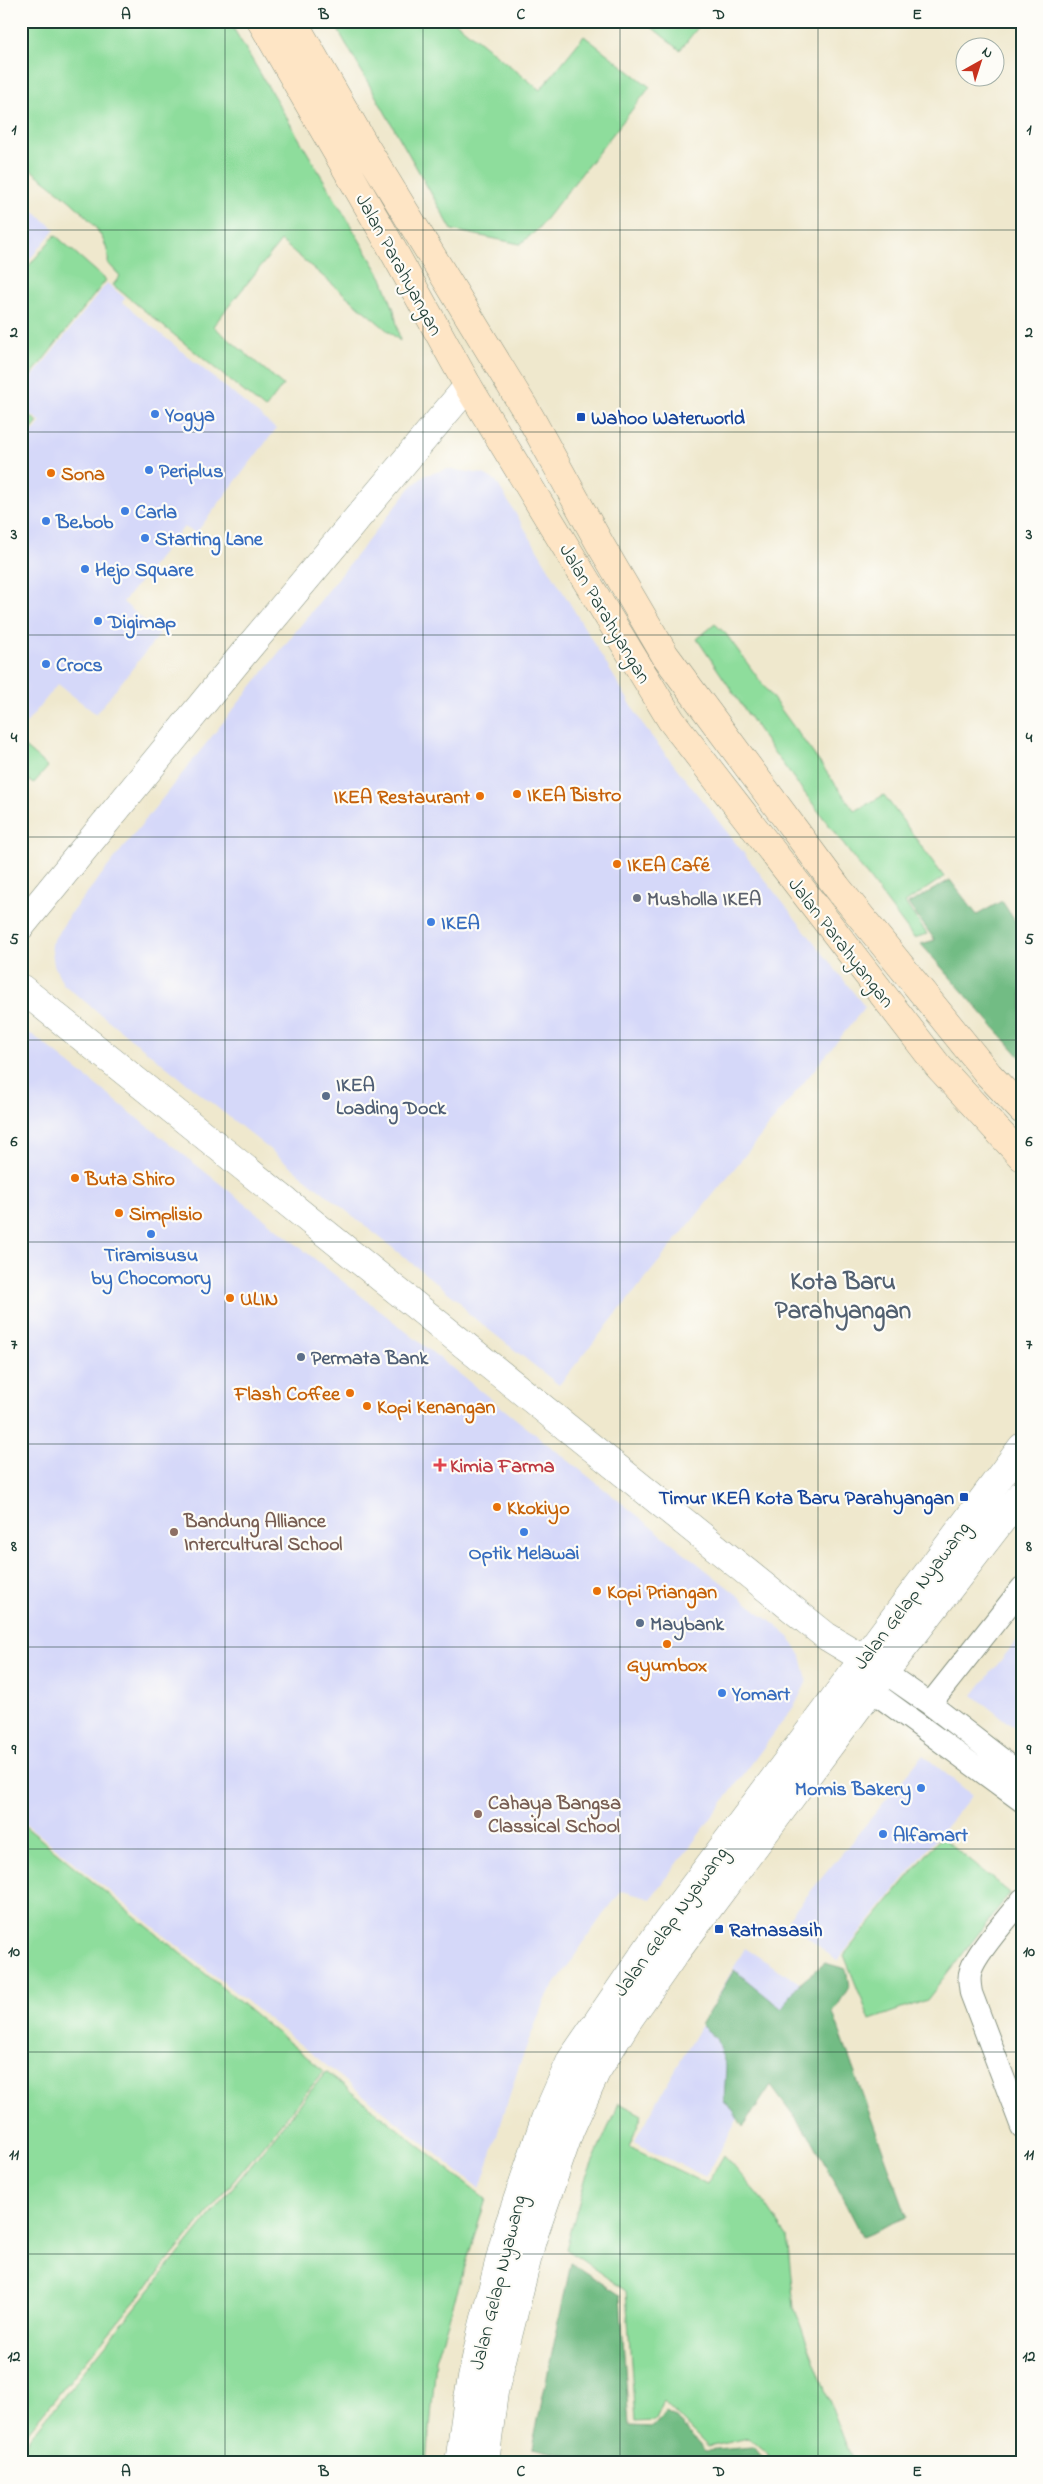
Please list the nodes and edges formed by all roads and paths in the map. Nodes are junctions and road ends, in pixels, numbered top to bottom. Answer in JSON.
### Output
{"nodes":[{"id":1,"x":261,"y":21,"type":"edge"},
{"id":2,"x":293,"y":21,"type":"edge"},
{"id":3,"x":468,"y":386,"type":"junction"},
{"id":4,"x":665,"y":655,"type":"junction"},
{"id":5,"x":640,"y":669,"type":"junction"},
{"id":6,"x":21,"y":926,"type":"edge"},
{"id":7,"x":21,"y":988,"type":"edge"},
{"id":8,"x":1022,"y":1110,"type":"edge"},
{"id":9,"x":1022,"y":1157,"type":"edge"},
{"id":10,"x":1022,"y":1447,"type":"edge"},
{"id":11,"x":1022,"y":1494,"type":"edge"},
{"id":12,"x":1022,"y":1588,"type":"edge"},
{"id":13,"x":867,"y":1674,"type":"junction"},
{"id":14,"x":930,"y":1704,"type":"junction"},
{"id":15,"x":1022,"y":1775,"type":"edge"},
{"id":16,"x":1022,"y":1801,"type":"edge"},
{"id":17,"x":1022,"y":1900,"type":"edge"},
{"id":18,"x":1022,"y":2127,"type":"edge"},
{"id":19,"x":459,"y":2463,"type":"edge"},
{"id":20,"x":485,"y":2463,"type":"edge"}],
"edges":[{"from":1,"to":3,"type":"main road","name":"Jalan Parahyangan"},
{"from":2,"to":4,"type":"main road","name":"Jalan Parahyangan"},
{"from":3,"to":5,"type":"main road","name":"Jalan Parahyangan"},
{"from":3,"to":6,"type":"street"},
{"from":4,"to":5,"type":"main road"},
{"from":4,"to":8,"type":"main road","name":"Jalan Parahyangan"},
{"from":5,"to":9,"type":"main road","name":"Jalan Parahyangan"},
{"from":7,"to":13,"type":"street"},
{"from":10,"to":13,"type":"street","name":"Jalan Gelap Nyawang"},
{"from":11,"to":13,"type":"street","name":"Jalan Gelap Nyawang"},
{"from":12,"to":14,"type":"street"},
{"from":13,"to":14,"type":"street"},
{"from":13,"to":16,"type":"street"},
{"from":13,"to":19,"type":"street","name":"Jalan Gelap Nyawang"},
{"from":13,"to":20,"type":"street","name":"Jalan Gelap Nyawang"},
{"from":14,"to":15,"type":"street"},
{"from":17,"to":18,"type":"street"}]}
